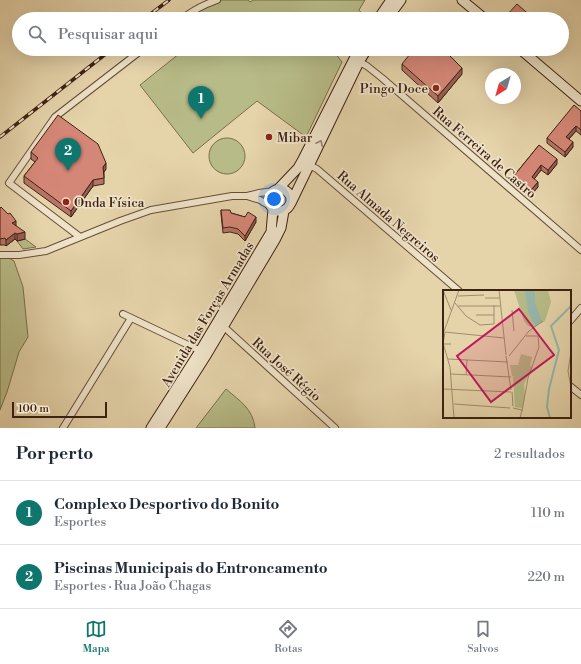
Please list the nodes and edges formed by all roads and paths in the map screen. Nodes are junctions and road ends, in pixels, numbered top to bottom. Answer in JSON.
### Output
{"nodes":[{"id":1,"x":217,"y":0,"type":"edge"},
{"id":2,"x":392,"y":0,"type":"edge"},
{"id":3,"x":401,"y":0,"type":"edge"},
{"id":4,"x":462,"y":0,"type":"edge"},
{"id":5,"x":191,"y":12,"type":"edge"},
{"id":6,"x":383,"y":12,"type":"edge"},
{"id":7,"x":392,"y":12,"type":"edge"},
{"id":8,"x":476,"y":12,"type":"edge"},
{"id":9,"x":134,"y":56,"type":"edge"},
{"id":10,"x":357,"y":56,"type":"edge"},
{"id":11,"x":360,"y":56,"type":"edge"},
{"id":12,"x":528,"y":56,"type":"edge"},
{"id":13,"x":356,"y":60,"type":"junction"},
{"id":14,"x":581,"y":101,"type":"edge"},
{"id":15,"x":306,"y":163,"type":"junction"},
{"id":16,"x":276,"y":190,"type":"junction"},
{"id":17,"x":247,"y":196,"type":"junction"},
{"id":18,"x":291,"y":203,"type":"junction"},
{"id":19,"x":272,"y":208,"type":"junction"},
{"id":20,"x":284,"y":211,"type":"junction"},
{"id":21,"x":80,"y":237,"type":"junction"},
{"id":22,"x":581,"y":250,"type":"edge"},
{"id":23,"x":0,"y":254,"type":"edge"},
{"id":24,"x":458,"y":290,"type":"edge"},
{"id":25,"x":581,"y":308,"type":"edge"},
{"id":26,"x":122,"y":314,"type":"dead end"},
{"id":27,"x":131,"y":318,"type":"junction"},
{"id":28,"x":571,"y":320,"type":"edge"},
{"id":29,"x":224,"y":326,"type":"junction"},
{"id":30,"x":204,"y":352,"type":"junction"},
{"id":31,"x":571,"y":387,"type":"edge"},
{"id":32,"x":581,"y":395,"type":"edge"},
{"id":33,"x":63,"y":428,"type":"edge"},
{"id":34,"x":151,"y":428,"type":"edge"},
{"id":35,"x":160,"y":428,"type":"edge"},
{"id":36,"x":335,"y":428,"type":"edge"}],
"edges":[{"from":1,"to":5,"type":"street"},
{"from":2,"to":6,"type":"street"},
{"from":3,"to":7,"type":"street"},
{"from":4,"to":8,"type":"street"},
{"from":9,"to":21,"type":"street"},
{"from":10,"to":13,"type":"street"},
{"from":11,"to":13,"type":"street"},
{"from":12,"to":14,"type":"street"},
{"from":13,"to":15,"type":"street"},
{"from":13,"to":22,"type":"street","name":"Rua Ferreira de Castro"},
{"from":15,"to":16,"type":"street"},
{"from":15,"to":18,"type":"street"},
{"from":15,"to":24,"type":"street","name":"Rua Almada Negreiros"},
{"from":16,"to":17,"type":"street"},
{"from":16,"to":18,"type":"street"},
{"from":16,"to":19,"type":"street"},
{"from":17,"to":19,"type":"street"},
{"from":17,"to":21,"type":"street"},
{"from":18,"to":20,"type":"street"},
{"from":19,"to":20,"type":"street"},
{"from":19,"to":30,"type":"street","name":"Avenida das Forças Armadas"},
{"from":20,"to":29,"type":"street","name":"Avenida das Forças Armadas"},
{"from":21,"to":23,"type":"street"},
{"from":25,"to":28,"type":"street"},
{"from":26,"to":27,"type":"street"},
{"from":27,"to":30,"type":"street"},
{"from":27,"to":33,"type":"street"},
{"from":29,"to":30,"type":"street","name":"Avenida das Forças Armadas"},
{"from":29,"to":36,"type":"street","name":"Rua José Régio"},
{"from":30,"to":34,"type":"street","name":"Avenida das Forças Armadas"},
{"from":30,"to":35,"type":"street","name":"Avenida das Forças Armadas"},
{"from":31,"to":32,"type":"street"}]}
